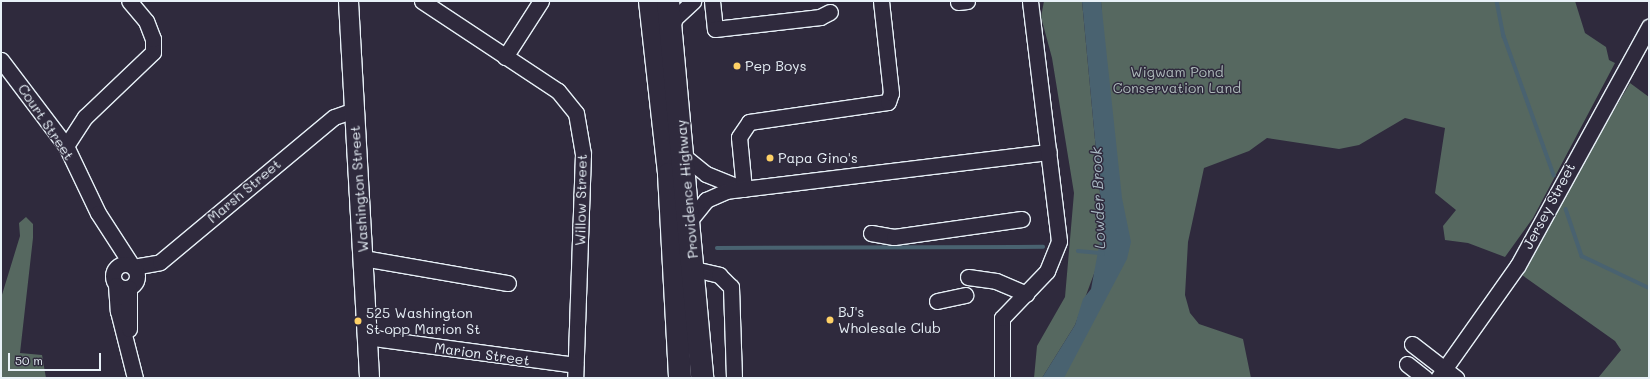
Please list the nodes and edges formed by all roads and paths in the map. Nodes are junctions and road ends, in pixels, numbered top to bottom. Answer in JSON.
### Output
{"nodes":[{"id":1,"x":129,"y":1,"type":"edge"},
{"id":2,"x":348,"y":1,"type":"edge"},
{"id":3,"x":422,"y":1,"type":"edge"},
{"id":4,"x":541,"y":1,"type":"edge"},
{"id":5,"x":650,"y":1,"type":"edge"},
{"id":6,"x":668,"y":1,"type":"edge"},
{"id":7,"x":694,"y":1,"type":"edge"},
{"id":8,"x":712,"y":1,"type":"edge"},
{"id":9,"x":881,"y":1,"type":"edge"},
{"id":10,"x":1030,"y":1,"type":"edge"},
{"id":11,"x":830,"y":12,"type":"dead end"},
{"id":12,"x":1649,"y":27,"type":"edge"},
{"id":13,"x":672,"y":29,"type":"junction"},
{"id":14,"x":505,"y":57,"type":"junction"},
{"id":15,"x":1,"y":60,"type":"edge"},
{"id":16,"x":354,"y":110,"type":"junction"},
{"id":17,"x":66,"y":146,"type":"junction"},
{"id":18,"x":1049,"y":152,"type":"junction"},
{"id":19,"x":685,"y":157,"type":"junction"},
{"id":20,"x":744,"y":189,"type":"junction"},
{"id":21,"x":1022,"y":219,"type":"dead end"},
{"id":22,"x":690,"y":220,"type":"junction"},
{"id":23,"x":108,"y":229,"type":"junction"},
{"id":24,"x":871,"y":233,"type":"dead end"},
{"id":25,"x":363,"y":258,"type":"junction"},
{"id":26,"x":133,"y":267,"type":"junction"},
{"id":27,"x":116,"y":268,"type":"junction"},
{"id":28,"x":694,"y":269,"type":"junction"},
{"id":29,"x":968,"y":277,"type":"dead end"},
{"id":30,"x":508,"y":283,"type":"dead end"},
{"id":31,"x":123,"y":286,"type":"junction"},
{"id":32,"x":1026,"y":294,"type":"junction"},
{"id":33,"x":965,"y":295,"type":"dead end"},
{"id":34,"x":937,"y":301,"type":"dead end"},
{"id":35,"x":366,"y":337,"type":"junction"},
{"id":36,"x":1412,"y":344,"type":"dead end"},
{"id":37,"x":1407,"y":364,"type":"dead end"},
{"id":38,"x":575,"y":372,"type":"edge"},
{"id":39,"x":1446,"y":375,"type":"edge"},
{"id":40,"x":135,"y":378,"type":"edge"},
{"id":41,"x":369,"y":378,"type":"edge"},
{"id":42,"x":680,"y":378,"type":"edge"},
{"id":43,"x":702,"y":378,"type":"edge"},
{"id":44,"x":734,"y":378,"type":"edge"},
{"id":45,"x":1002,"y":378,"type":"edge"},
{"id":46,"x":1425,"y":378,"type":"edge"}],
"edges":[{"from":1,"to":17,"type":"street"},
{"from":2,"to":16,"type":"main road","name":"Washington Street"},
{"from":3,"to":14,"type":"street","name":"Willow Street"},
{"from":4,"to":14,"type":"street"},
{"from":5,"to":42,"type":"highway","name":"Providence Highway"},
{"from":6,"to":13,"type":"highway","name":"Providence Highway"},
{"from":7,"to":13,"type":"street"},
{"from":8,"to":11,"type":"street"},
{"from":9,"to":20,"type":"street"},
{"from":10,"to":18,"type":"street"},
{"from":12,"to":39,"type":"street","name":"Jersey Street"},
{"from":13,"to":19,"type":"highway","name":"Providence Highway"},
{"from":14,"to":38,"type":"street","name":"Willow Street"},
{"from":15,"to":17,"type":"street","name":"Court Street"},
{"from":16,"to":25,"type":"main road","name":"Washington Street"},
{"from":16,"to":26,"type":"street","name":"Marsh Street"},
{"from":17,"to":23,"type":"street","name":"Court Street"},
{"from":18,"to":20,"type":"street"},
{"from":18,"to":32,"type":"street"},
{"from":19,"to":20,"type":"street"},
{"from":19,"to":22,"type":"highway","name":"Providence Highway"},
{"from":20,"to":22,"type":"street"},
{"from":21,"to":24,"type":"street"},
{"from":22,"to":28,"type":"highway","name":"Providence Highway"},
{"from":23,"to":26,"type":"street","name":"Court Street"},
{"from":23,"to":27,"type":"street","name":"Court Street"},
{"from":25,"to":30,"type":"street"},
{"from":25,"to":35,"type":"main road","name":"Washington Street"},
{"from":26,"to":27,"type":"street"},
{"from":26,"to":31,"type":"street"},
{"from":27,"to":31,"type":"street"},
{"from":28,"to":43,"type":"highway","name":"Providence Highway"},
{"from":28,"to":44,"type":"street"},
{"from":29,"to":32,"type":"street"},
{"from":31,"to":40,"type":"street"},
{"from":32,"to":45,"type":"street"},
{"from":33,"to":34,"type":"street"},
{"from":35,"to":38,"type":"street","name":"Marion Street"},
{"from":35,"to":41,"type":"main road","name":"Washington Street"},
{"from":36,"to":39,"type":"street"},
{"from":37,"to":46,"type":"street"}]}
